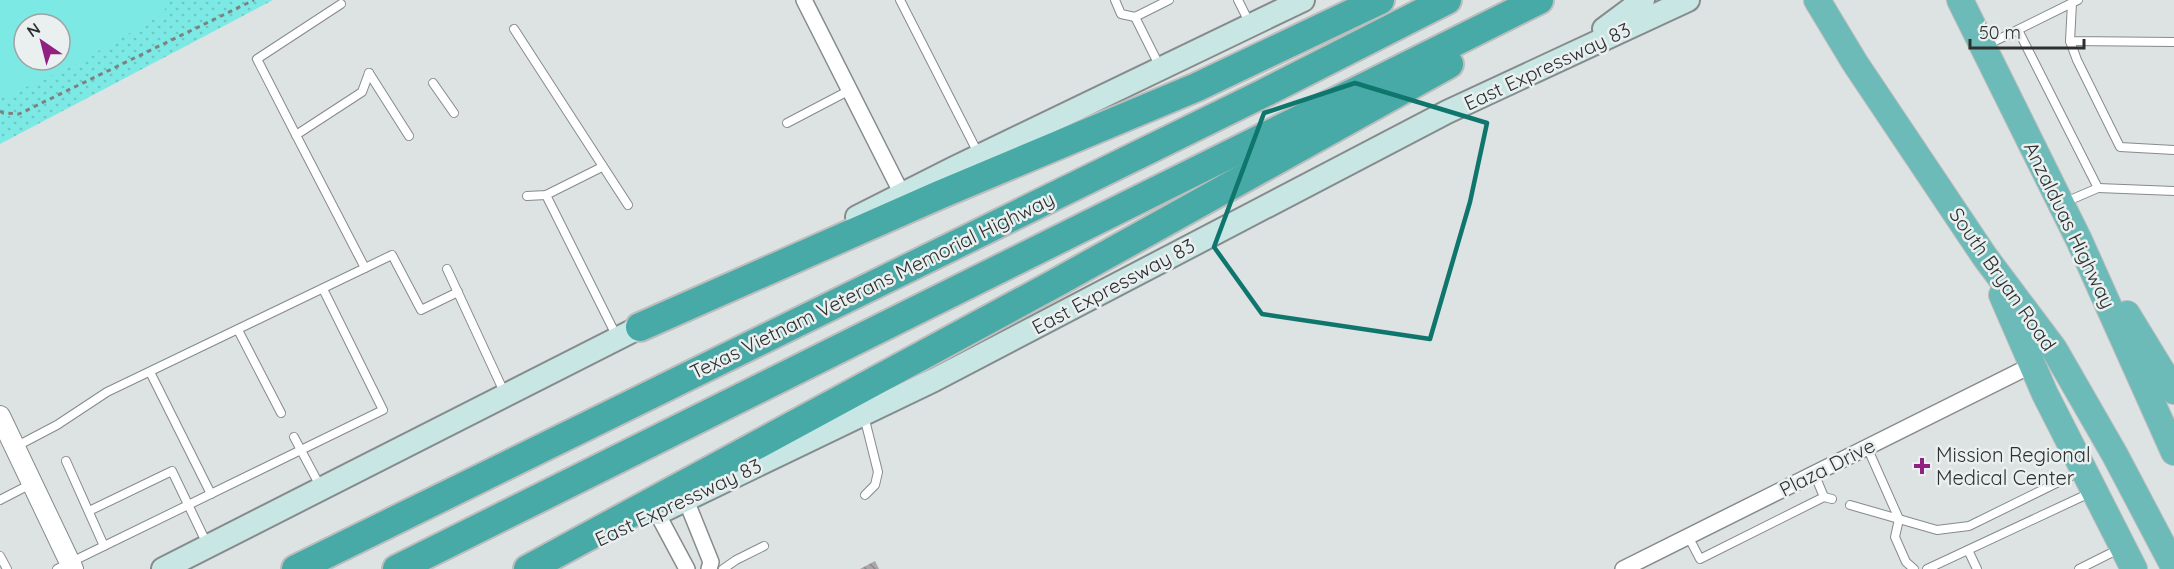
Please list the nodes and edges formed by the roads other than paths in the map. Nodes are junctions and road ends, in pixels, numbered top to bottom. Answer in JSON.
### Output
{"nodes":[{"id":1,"x":804,"y":0,"type":"edge"},
{"id":2,"x":900,"y":0,"type":"edge"},
{"id":3,"x":1115,"y":0,"type":"edge"},
{"id":4,"x":1169,"y":0,"type":"edge"},
{"id":5,"x":1238,"y":0,"type":"edge"},
{"id":6,"x":1380,"y":0,"type":"edge"},
{"id":7,"x":1447,"y":0,"type":"edge"},
{"id":8,"x":1539,"y":0,"type":"edge"},
{"id":9,"x":1558,"y":0,"type":"edge"},
{"id":10,"x":1643,"y":0,"type":"edge"},
{"id":11,"x":1688,"y":0,"type":"edge"},
{"id":12,"x":1818,"y":0,"type":"edge"},
{"id":13,"x":1834,"y":0,"type":"edge"},
{"id":14,"x":1948,"y":0,"type":"edge"},
{"id":15,"x":1960,"y":0,"type":"edge"},
{"id":16,"x":1293,"y":2,"type":"edge"},
{"id":17,"x":2075,"y":2,"type":"edge"},
{"id":18,"x":341,"y":4,"type":"dead end"},
{"id":19,"x":1135,"y":17,"type":"junction"},
{"id":20,"x":1251,"y":25,"type":"junction"},
{"id":21,"x":514,"y":29,"type":"dead end"},
{"id":22,"x":2018,"y":30,"type":"junction"},
{"id":23,"x":1979,"y":40,"type":"junction"},
{"id":24,"x":2070,"y":41,"type":"junction"},
{"id":25,"x":2174,"y":42,"type":"edge"},
{"id":26,"x":1570,"y":55,"type":"junction"},
{"id":27,"x":1161,"y":69,"type":"junction"},
{"id":28,"x":433,"y":82,"type":"dead end"},
{"id":29,"x":850,"y":90,"type":"junction"},
{"id":30,"x":1882,"y":102,"type":"junction"},
{"id":31,"x":454,"y":113,"type":"dead end"},
{"id":32,"x":787,"y":123,"type":"dead end"},
{"id":33,"x":296,"y":135,"type":"junction"},
{"id":34,"x":409,"y":136,"type":"dead end"},
{"id":35,"x":2174,"y":150,"type":"edge"},
{"id":36,"x":980,"y":156,"type":"junction"},
{"id":37,"x":602,"y":167,"type":"junction"},
{"id":38,"x":2098,"y":188,"type":"junction"},
{"id":39,"x":2174,"y":191,"type":"edge"},
{"id":40,"x":546,"y":195,"type":"junction"},
{"id":41,"x":902,"y":195,"type":"junction"},
{"id":42,"x":526,"y":196,"type":"dead end"},
{"id":43,"x":2061,"y":204,"type":"junction"},
{"id":44,"x":628,"y":205,"type":"dead end"},
{"id":45,"x":2079,"y":240,"type":"junction"},
{"id":46,"x":1985,"y":257,"type":"junction"},
{"id":47,"x":365,"y":268,"type":"junction"},
{"id":48,"x":447,"y":269,"type":"dead end"},
{"id":49,"x":323,"y":289,"type":"junction"},
{"id":50,"x":458,"y":292,"type":"junction"},
{"id":51,"x":238,"y":330,"type":"junction"},
{"id":52,"x":629,"y":333,"type":"junction"},
{"id":53,"x":2032,"y":365,"type":"junction"},
{"id":54,"x":150,"y":372,"type":"junction"},
{"id":55,"x":2174,"y":391,"type":"edge"},
{"id":56,"x":506,"y":396,"type":"junction"},
{"id":57,"x":281,"y":413,"type":"dead end"},
{"id":58,"x":864,"y":414,"type":"junction"},
{"id":59,"x":0,"y":416,"type":"edge"},
{"id":60,"x":294,"y":437,"type":"dead end"},
{"id":61,"x":16,"y":447,"type":"junction"},
{"id":62,"x":1867,"y":447,"type":"junction"},
{"id":63,"x":301,"y":450,"type":"junction"},
{"id":64,"x":2174,"y":452,"type":"edge"},
{"id":65,"x":66,"y":461,"type":"dead end"},
{"id":66,"x":1815,"y":473,"type":"junction"},
{"id":67,"x":2088,"y":480,"type":"junction"},
{"id":68,"x":32,"y":483,"type":"junction"},
{"id":69,"x":322,"y":489,"type":"junction"},
{"id":70,"x":211,"y":494,"type":"junction"},
{"id":71,"x":865,"y":495,"type":"dead end"},
{"id":72,"x":0,"y":500,"type":"edge"},
{"id":73,"x":686,"y":500,"type":"junction"},
{"id":74,"x":188,"y":505,"type":"junction"},
{"id":75,"x":1850,"y":505,"type":"dead end"},
{"id":76,"x":89,"y":511,"type":"junction"},
{"id":77,"x":657,"y":513,"type":"junction"},
{"id":78,"x":1899,"y":519,"type":"junction"},
{"id":79,"x":1688,"y":537,"type":"junction"},
{"id":80,"x":104,"y":546,"type":"junction"},
{"id":81,"x":208,"y":546,"type":"junction"},
{"id":82,"x":764,"y":546,"type":"dead end"},
{"id":83,"x":1968,"y":550,"type":"junction"},
{"id":84,"x":0,"y":556,"type":"edge"},
{"id":85,"x":2128,"y":558,"type":"edge"},
{"id":86,"x":66,"y":567,"type":"edge"},
{"id":87,"x":2174,"y":567,"type":"edge"},
{"id":88,"x":7,"y":569,"type":"edge"},
{"id":89,"x":163,"y":569,"type":"edge"},
{"id":90,"x":296,"y":569,"type":"edge"},
{"id":91,"x":398,"y":569,"type":"edge"},
{"id":92,"x":528,"y":569,"type":"edge"},
{"id":93,"x":537,"y":569,"type":"edge"},
{"id":94,"x":687,"y":569,"type":"edge"},
{"id":95,"x":709,"y":569,"type":"edge"},
{"id":96,"x":723,"y":569,"type":"edge"},
{"id":97,"x":1623,"y":569,"type":"edge"},
{"id":98,"x":1914,"y":569,"type":"edge"},
{"id":99,"x":1927,"y":569,"type":"edge"},
{"id":100,"x":1977,"y":569,"type":"edge"},
{"id":101,"x":2079,"y":569,"type":"edge"}],
"edges":[{"from":1,"to":29,"type":"street"},
{"from":2,"to":36,"type":"lane"},
{"from":3,"to":19,"type":"lane"},
{"from":4,"to":19,"type":"lane"},
{"from":5,"to":20,"type":"lane"},
{"from":6,"to":52,"type":"highway"},
{"from":7,"to":90,"type":"highway","name":"Texas Vietnam Veterans Memorial Highway"},
{"from":8,"to":91,"type":"highway","name":"Texas Vietnam Veterans Memorial Highway"},
{"from":9,"to":92,"type":"highway"},
{"from":10,"to":26,"type":"main road"},
{"from":11,"to":26,"type":"main road","name":"East Expressway 83"},
{"from":12,"to":30,"type":"highway","name":"South Bryan Road"},
{"from":13,"to":30,"type":"highway"},
{"from":14,"to":23,"type":"highway"},
{"from":15,"to":23,"type":"highway","name":"Anzalduas Highway"},
{"from":16,"to":20,"type":"main road"},
{"from":17,"to":22,"type":"lane"},
{"from":17,"to":24,"type":"lane"},
{"from":18,"to":33,"type":"lane"},
{"from":19,"to":27,"type":"lane"},
{"from":20,"to":27,"type":"main road"},
{"from":21,"to":37,"type":"lane"},
{"from":22,"to":23,"type":"lane"},
{"from":22,"to":38,"type":"lane"},
{"from":23,"to":43,"type":"highway","name":"Anzalduas Highway"},
{"from":24,"to":25,"type":"lane"},
{"from":24,"to":35,"type":"lane"},
{"from":26,"to":58,"type":"main road","name":"East Expressway 83"},
{"from":27,"to":36,"type":"main road"},
{"from":28,"to":31,"type":"lane"},
{"from":29,"to":32,"type":"lane"},
{"from":29,"to":41,"type":"street"},
{"from":30,"to":46,"type":"highway","name":"South Bryan Road"},
{"from":33,"to":34,"type":"lane"},
{"from":33,"to":47,"type":"lane"},
{"from":36,"to":41,"type":"main road"},
{"from":37,"to":40,"type":"lane"},
{"from":37,"to":44,"type":"lane"},
{"from":38,"to":39,"type":"lane"},
{"from":38,"to":43,"type":"lane"},
{"from":40,"to":42,"type":"lane"},
{"from":40,"to":52,"type":"lane"},
{"from":41,"to":52,"type":"main road"},
{"from":43,"to":45,"type":"highway","name":"Anzalduas Highway"},
{"from":45,"to":55,"type":"highway"},
{"from":45,"to":64,"type":"highway","name":"Anzalduas Highway"},
{"from":46,"to":53,"type":"highway"},
{"from":46,"to":87,"type":"highway","name":"South Bryan Road"},
{"from":47,"to":49,"type":"lane"},
{"from":47,"to":50,"type":"lane"},
{"from":48,"to":50,"type":"lane"},
{"from":49,"to":51,"type":"lane"},
{"from":49,"to":63,"type":"lane"},
{"from":50,"to":56,"type":"lane"},
{"from":51,"to":54,"type":"lane"},
{"from":51,"to":57,"type":"lane"},
{"from":52,"to":56,"type":"main road"},
{"from":53,"to":62,"type":"street","name":"Plaza Drive"},
{"from":53,"to":67,"type":"highway"},
{"from":54,"to":61,"type":"lane"},
{"from":54,"to":70,"type":"lane"},
{"from":56,"to":69,"type":"main road"},
{"from":58,"to":71,"type":"lane"},
{"from":58,"to":73,"type":"main road","name":"East Expressway 83"},
{"from":59,"to":61,"type":"street"},
{"from":60,"to":63,"type":"lane"},
{"from":61,"to":68,"type":"street"},
{"from":62,"to":66,"type":"street","name":"Plaza Drive"},
{"from":62,"to":78,"type":"lane"},
{"from":63,"to":69,"type":"lane"},
{"from":63,"to":70,"type":"lane"},
{"from":65,"to":76,"type":"lane"},
{"from":66,"to":79,"type":"street","name":"Plaza Drive"},
{"from":66,"to":79,"type":"lane"},
{"from":67,"to":78,"type":"lane"},
{"from":67,"to":83,"type":"lane"},
{"from":67,"to":85,"type":"highway"},
{"from":68,"to":72,"type":"lane"},
{"from":68,"to":86,"type":"street"},
{"from":69,"to":81,"type":"main road"},
{"from":70,"to":74,"type":"lane"},
{"from":73,"to":77,"type":"main road","name":"East Expressway 83"},
{"from":73,"to":95,"type":"street"},
{"from":74,"to":76,"type":"lane"},
{"from":74,"to":80,"type":"lane"},
{"from":74,"to":81,"type":"lane"},
{"from":75,"to":78,"type":"lane"},
{"from":76,"to":80,"type":"lane"},
{"from":77,"to":93,"type":"main road","name":"East Expressway 83"},
{"from":77,"to":94,"type":"street"},
{"from":78,"to":98,"type":"lane"},
{"from":79,"to":97,"type":"street","name":"Plaza Drive"},
{"from":80,"to":86,"type":"lane"},
{"from":81,"to":89,"type":"main road"},
{"from":82,"to":96,"type":"lane"},
{"from":83,"to":99,"type":"lane"},
{"from":83,"to":100,"type":"lane"},
{"from":84,"to":88,"type":"lane"},
{"from":85,"to":101,"type":"lane"}]}
